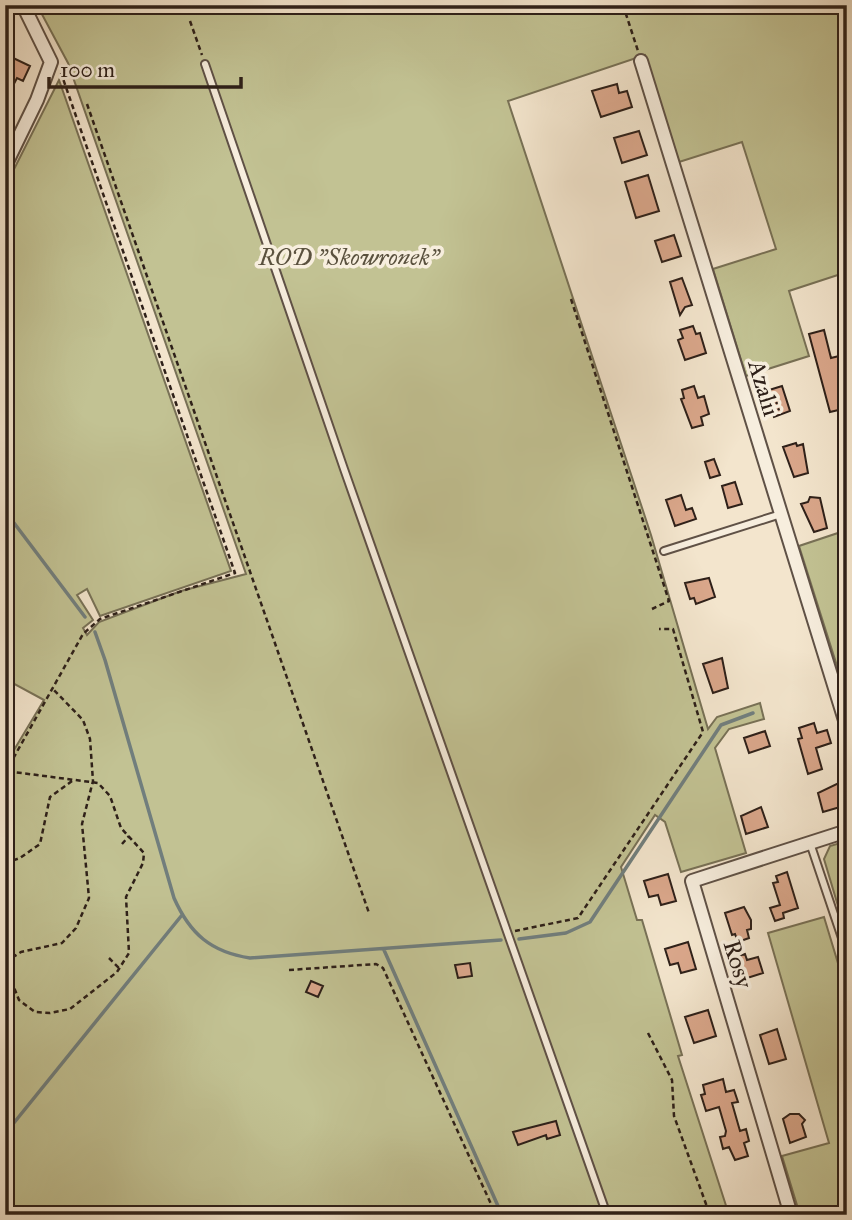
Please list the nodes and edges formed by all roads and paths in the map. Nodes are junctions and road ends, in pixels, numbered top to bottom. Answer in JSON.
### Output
{"nodes":[{"id":1,"x":23,"y":5,"type":"edge"},
{"id":2,"x":623,"y":5,"type":"edge"},
{"id":3,"x":190,"y":21,"type":"dead end"},
{"id":4,"x":641,"y":61,"type":"joint"},
{"id":5,"x":51,"y":62,"type":"junction"},
{"id":6,"x":205,"y":64,"type":"joint"},
{"id":7,"x":87,"y":104,"type":"dead end"},
{"id":8,"x":5,"y":166,"type":"edge"},
{"id":9,"x":571,"y":299,"type":"dead end"},
{"id":10,"x":781,"y":514,"type":"junction"},
{"id":11,"x":664,"y":551,"type":"dead end"},
{"id":12,"x":652,"y":609,"type":"dead end"},
{"id":13,"x":659,"y":629,"type":"dead end"},
{"id":14,"x":52,"y":688,"type":"junction"},
{"id":15,"x":847,"y":727,"type":"edge"},
{"id":16,"x":6,"y":772,"type":"edge"},
{"id":17,"x":76,"y":779,"type":"junction"},
{"id":18,"x":93,"y":781,"type":"junction"},
{"id":19,"x":847,"y":831,"type":"edge"},
{"id":20,"x":129,"y":836,"type":"junction"},
{"id":21,"x":810,"y":843,"type":"junction"},
{"id":22,"x":122,"y":844,"type":"dead end"},
{"id":23,"x":92,"y":861,"type":"dead end"},
{"id":24,"x":84,"y":862,"type":"junction"},
{"id":25,"x":5,"y":863,"type":"edge"},
{"id":26,"x":369,"y":913,"type":"dead end"},
{"id":27,"x":76,"y":928,"type":"junction"},
{"id":28,"x":82,"y":933,"type":"dead end"},
{"id":29,"x":508,"y":933,"type":"junction"},
{"id":30,"x":847,"y":953,"type":"edge"},
{"id":31,"x":109,"y":958,"type":"dead end"},
{"id":32,"x":5,"y":963,"type":"edge"},
{"id":33,"x":120,"y":969,"type":"junction"},
{"id":34,"x":289,"y":970,"type":"dead end"},
{"id":35,"x":648,"y":1034,"type":"dead end"},
{"id":36,"x":496,"y":1215,"type":"edge"},
{"id":37,"x":607,"y":1215,"type":"edge"},
{"id":38,"x":710,"y":1215,"type":"edge"},
{"id":39,"x":791,"y":1215,"type":"edge"}],
"edges":[{"from":1,"to":5,"type":"street"},
{"from":2,"to":4,"type":"path"},
{"from":3,"to":6,"type":"path"},
{"from":4,"to":10,"type":"street","name":"Azalii"},
{"from":5,"to":8,"type":"street"},
{"from":5,"to":14,"type":"path"},
{"from":6,"to":29,"type":"lane"},
{"from":7,"to":26,"type":"path"},
{"from":9,"to":12,"type":"path"},
{"from":10,"to":11,"type":"lane"},
{"from":10,"to":15,"type":"street","name":"Azalii"},
{"from":13,"to":29,"type":"path"},
{"from":14,"to":16,"type":"path"},
{"from":14,"to":18,"type":"path"},
{"from":16,"to":17,"type":"path"},
{"from":17,"to":18,"type":"path"},
{"from":17,"to":25,"type":"path"},
{"from":18,"to":20,"type":"path"},
{"from":18,"to":24,"type":"path"},
{"from":19,"to":21,"type":"street","name":"Rosy"},
{"from":20,"to":22,"type":"path"},
{"from":20,"to":33,"type":"path"},
{"from":21,"to":30,"type":"lane"},
{"from":21,"to":39,"type":"street","name":"Rosy"},
{"from":23,"to":24,"type":"path"},
{"from":24,"to":27,"type":"path"},
{"from":27,"to":28,"type":"path"},
{"from":27,"to":32,"type":"path"},
{"from":29,"to":37,"type":"lane"},
{"from":31,"to":33,"type":"path"},
{"from":32,"to":33,"type":"path"},
{"from":34,"to":36,"type":"path"},
{"from":35,"to":38,"type":"path"}]}
